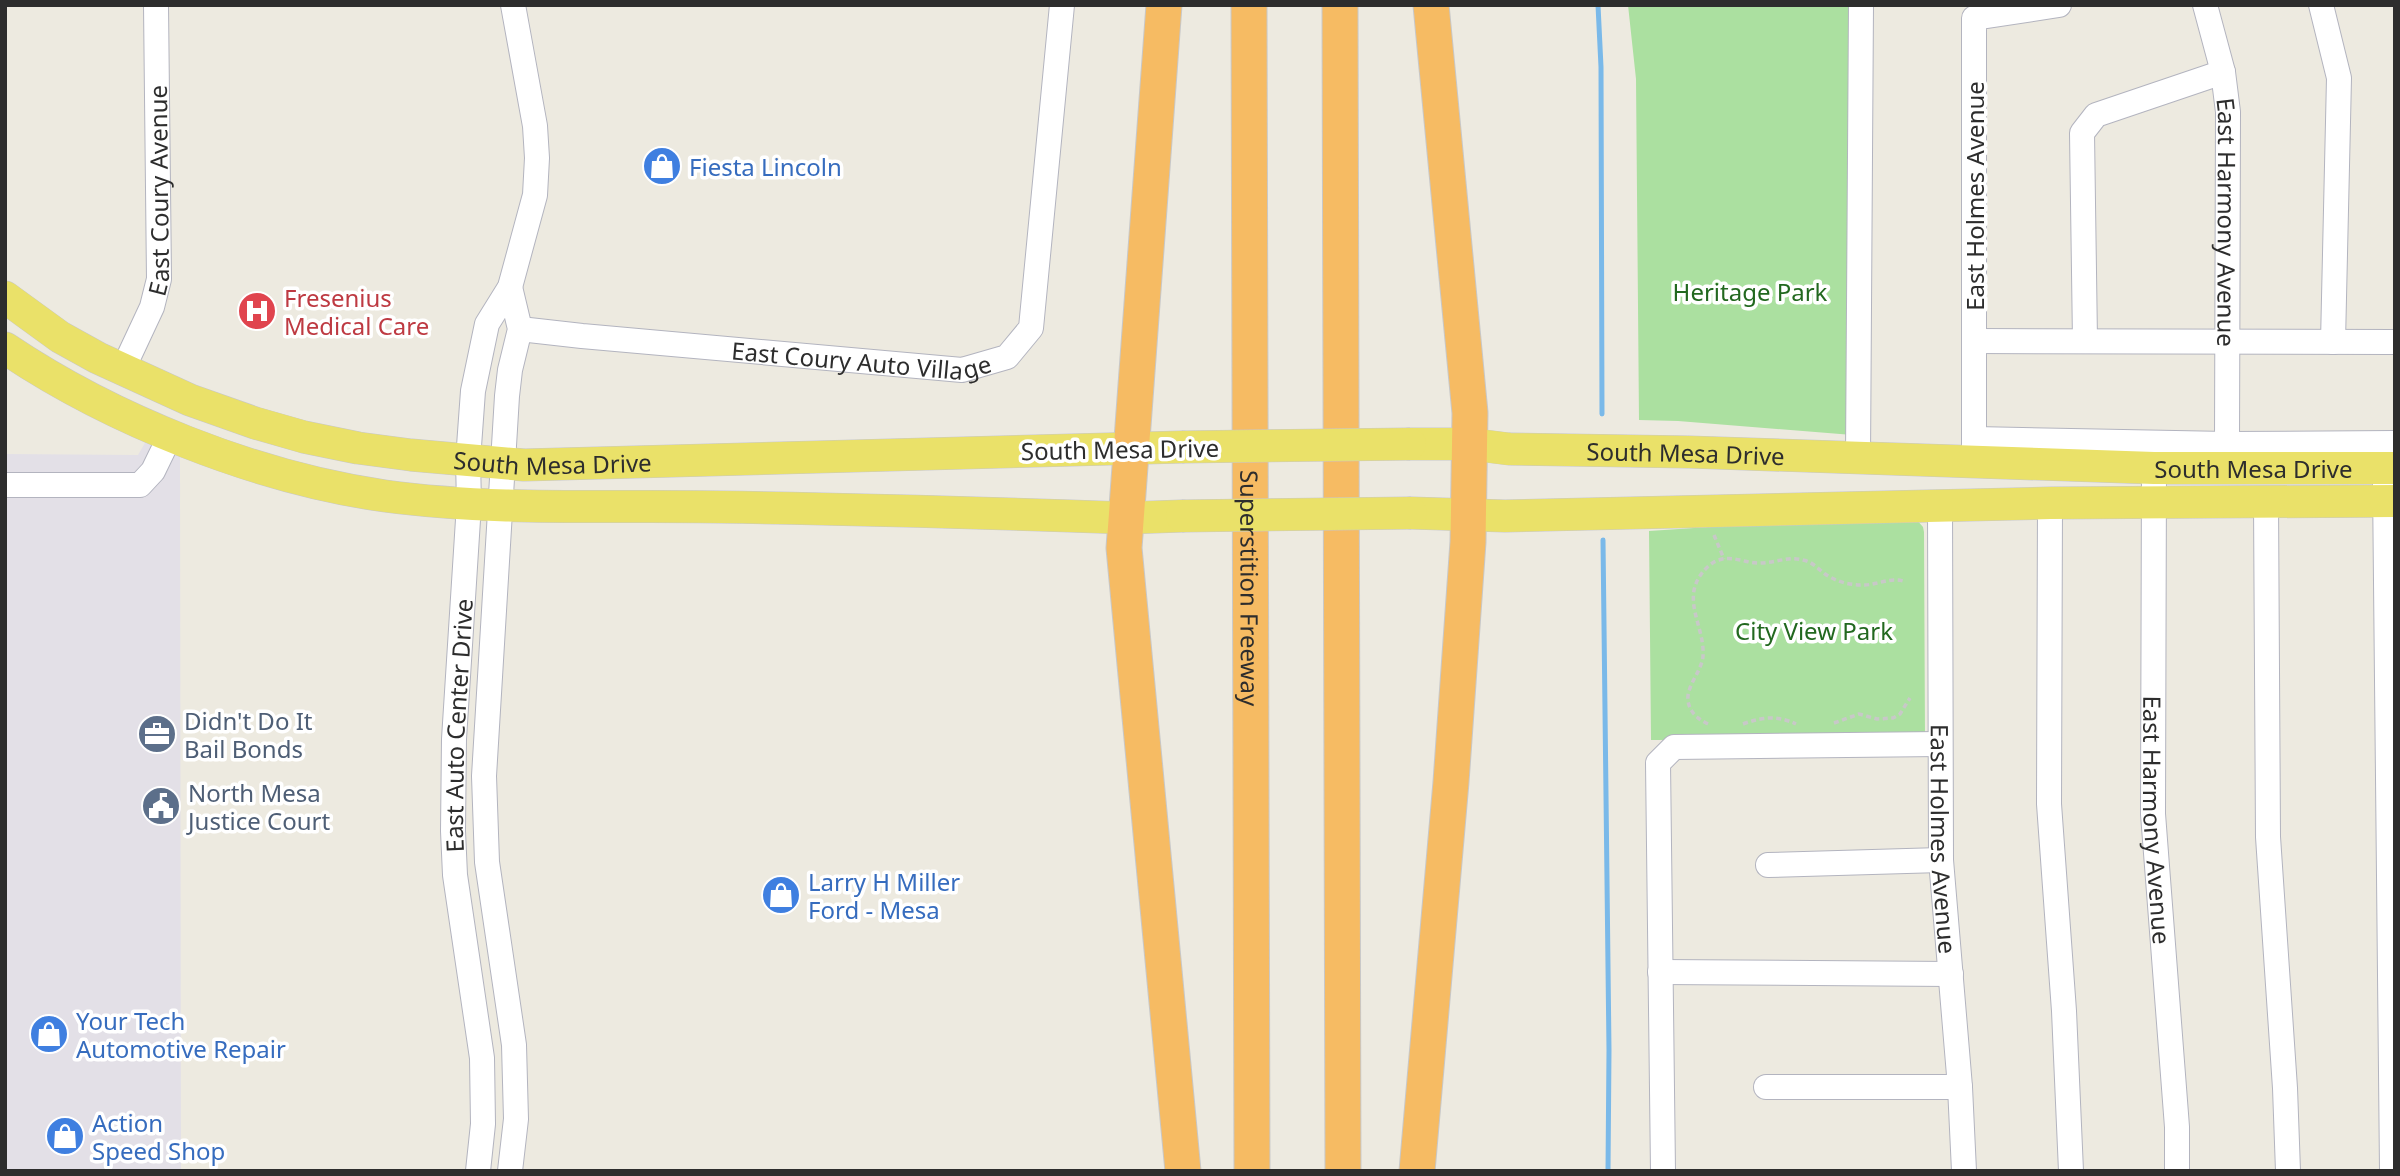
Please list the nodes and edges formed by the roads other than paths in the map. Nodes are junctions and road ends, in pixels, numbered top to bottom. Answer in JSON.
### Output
{"nodes":[{"id":1,"x":156,"y":5,"type":"edge"},
{"id":2,"x":513,"y":5,"type":"edge"},
{"id":3,"x":1062,"y":5,"type":"edge"},
{"id":4,"x":1164,"y":5,"type":"edge"},
{"id":5,"x":1249,"y":5,"type":"edge"},
{"id":6,"x":1340,"y":5,"type":"edge"},
{"id":7,"x":1431,"y":5,"type":"edge"},
{"id":8,"x":1861,"y":5,"type":"edge"},
{"id":9,"x":2059,"y":5,"type":"edge"},
{"id":10,"x":2205,"y":5,"type":"edge"},
{"id":11,"x":2321,"y":5,"type":"edge"},
{"id":12,"x":2223,"y":72,"type":"junction"},
{"id":13,"x":510,"y":287,"type":"junction"},
{"id":14,"x":5,"y":297,"type":"edge"},
{"id":15,"x":5,"y":328,"type":"edge"},
{"id":16,"x":520,"y":329,"type":"junction"},
{"id":17,"x":1975,"y":341,"type":"junction"},
{"id":18,"x":2085,"y":341,"type":"junction"},
{"id":19,"x":2228,"y":342,"type":"junction"},
{"id":20,"x":2333,"y":342,"type":"junction"},
{"id":21,"x":2395,"y":342,"type":"edge"},
{"id":22,"x":5,"y":348,"type":"edge"},
{"id":23,"x":123,"y":369,"type":"junction"},
{"id":24,"x":170,"y":436,"type":"junction"},
{"id":25,"x":1469,"y":444,"type":"junction"},
{"id":26,"x":2227,"y":444,"type":"junction"},
{"id":27,"x":342,"y":445,"type":"junction"},
{"id":28,"x":1130,"y":448,"type":"junction"},
{"id":29,"x":1975,"y":450,"type":"junction"},
{"id":30,"x":1858,"y":458,"type":"junction"},
{"id":31,"x":468,"y":460,"type":"junction"},
{"id":32,"x":2391,"y":460,"type":"edge"},
{"id":33,"x":502,"y":463,"type":"junction"},
{"id":34,"x":2154,"y":468,"type":"junction"},
{"id":35,"x":5,"y":485,"type":"edge"},
{"id":36,"x":2390,"y":501,"type":"edge"},
{"id":37,"x":2266,"y":502,"type":"junction"},
{"id":38,"x":2050,"y":503,"type":"junction"},
{"id":39,"x":2153,"y":503,"type":"junction"},
{"id":40,"x":484,"y":504,"type":"junction"},
{"id":41,"x":1940,"y":505,"type":"junction"},
{"id":42,"x":1468,"y":516,"type":"junction"},
{"id":43,"x":1126,"y":518,"type":"junction"},
{"id":44,"x":1940,"y":744,"type":"junction"},
{"id":45,"x":1941,"y":860,"type":"junction"},
{"id":46,"x":1769,"y":865,"type":"dead end"},
{"id":47,"x":1660,"y":972,"type":"junction"},
{"id":48,"x":1951,"y":974,"type":"junction"},
{"id":49,"x":1766,"y":1087,"type":"dead end"},
{"id":50,"x":1960,"y":1087,"type":"junction"},
{"id":51,"x":478,"y":1171,"type":"edge"},
{"id":52,"x":510,"y":1171,"type":"edge"},
{"id":53,"x":1183,"y":1171,"type":"edge"},
{"id":54,"x":1252,"y":1171,"type":"edge"},
{"id":55,"x":1343,"y":1171,"type":"edge"},
{"id":56,"x":1417,"y":1171,"type":"edge"},
{"id":57,"x":1663,"y":1171,"type":"edge"},
{"id":58,"x":1964,"y":1171,"type":"edge"},
{"id":59,"x":2071,"y":1171,"type":"edge"},
{"id":60,"x":2177,"y":1171,"type":"edge"},
{"id":61,"x":2288,"y":1171,"type":"edge"},
{"id":62,"x":2392,"y":1171,"type":"edge"}],
"edges":[{"from":1,"to":23,"type":"street","name":"East Coury Avenue"},
{"from":2,"to":13,"type":"street","name":"East Auto Center Drive"},
{"from":3,"to":16,"type":"street","name":"East Coury Auto Village"},
{"from":4,"to":28,"type":"highway"},
{"from":5,"to":54,"type":"highway","name":"Superstition Freeway"},
{"from":6,"to":55,"type":"highway"},
{"from":7,"to":25,"type":"highway"},
{"from":8,"to":30,"type":"street"},
{"from":9,"to":17,"type":"street","name":"East Holmes Avenue"},
{"from":10,"to":12,"type":"street","name":"East Harmony Avenue"},
{"from":11,"to":20,"type":"street"},
{"from":12,"to":18,"type":"street"},
{"from":12,"to":19,"type":"street","name":"East Harmony Avenue"},
{"from":13,"to":16,"type":"street","name":"East Auto Center Drive"},
{"from":13,"to":31,"type":"street","name":"East Auto Center Drive"},
{"from":14,"to":23,"type":"main road","name":"South Mesa Drive"},
{"from":15,"to":23,"type":"main road"},
{"from":16,"to":33,"type":"street","name":"East Auto Center Drive"},
{"from":17,"to":18,"type":"street"},
{"from":17,"to":29,"type":"street","name":"East Holmes Avenue"},
{"from":18,"to":19,"type":"street"},
{"from":19,"to":20,"type":"street"},
{"from":19,"to":26,"type":"street","name":"East Harmony Avenue"},
{"from":20,"to":21,"type":"street"},
{"from":22,"to":24,"type":"main road","name":"South Mesa Drive"},
{"from":23,"to":27,"type":"main road","name":"South Mesa Drive"},
{"from":24,"to":27,"type":"main road"},
{"from":24,"to":35,"type":"street"},
{"from":24,"to":40,"type":"main road","name":"South Mesa Drive"},
{"from":25,"to":28,"type":"main road","name":"South Mesa Drive","bridge":true},
{"from":25,"to":30,"type":"main road","name":"South Mesa Drive"},
{"from":25,"to":42,"type":"highway"},
{"from":26,"to":29,"type":"street","name":"South Mesa Drive"},
{"from":26,"to":32,"type":"street","name":"South Mesa Drive"},
{"from":27,"to":31,"type":"main road","name":"South Mesa Drive"},
{"from":28,"to":33,"type":"main road","name":"South Mesa Drive"},
{"from":28,"to":43,"type":"highway"},
{"from":29,"to":30,"type":"main road","name":"South Mesa Drive"},
{"from":29,"to":34,"type":"main road","name":"South Mesa Drive"},
{"from":31,"to":33,"type":"main road","name":"South Mesa Drive"},
{"from":31,"to":40,"type":"street","name":"East Auto Center Drive"},
{"from":32,"to":34,"type":"main road","name":"South Mesa Drive"},
{"from":32,"to":36,"type":"street"},
{"from":33,"to":40,"type":"street","name":"East Auto Center Drive"},
{"from":34,"to":39,"type":"street","name":"East Harmony Avenue"},
{"from":36,"to":37,"type":"main road","name":"South Mesa Drive"},
{"from":36,"to":62,"type":"street"},
{"from":37,"to":39,"type":"main road","name":"South Mesa Drive"},
{"from":37,"to":61,"type":"street"},
{"from":38,"to":39,"type":"main road","name":"South Mesa Drive"},
{"from":38,"to":41,"type":"main road","name":"South Mesa Drive"},
{"from":38,"to":59,"type":"street"},
{"from":39,"to":60,"type":"street","name":"East Harmony Avenue"},
{"from":40,"to":43,"type":"main road","name":"South Mesa Drive"},
{"from":40,"to":51,"type":"street","name":"East Auto Center Drive"},
{"from":40,"to":52,"type":"street","name":"East Auto Center Drive"},
{"from":41,"to":42,"type":"main road","name":"South Mesa Drive"},
{"from":41,"to":44,"type":"street","name":"East Holmes Avenue"},
{"from":42,"to":43,"type":"main road","name":"South Mesa Drive","bridge":true},
{"from":42,"to":56,"type":"highway"},
{"from":43,"to":53,"type":"highway"},
{"from":44,"to":45,"type":"street","name":"East Holmes Avenue"},
{"from":44,"to":47,"type":"street"},
{"from":45,"to":46,"type":"street"},
{"from":45,"to":48,"type":"street","name":"East Holmes Avenue"},
{"from":47,"to":48,"type":"street"},
{"from":47,"to":57,"type":"street"},
{"from":48,"to":50,"type":"street","name":"East Holmes Avenue"},
{"from":49,"to":50,"type":"street"},
{"from":50,"to":58,"type":"street","name":"East Holmes Avenue"}]}
